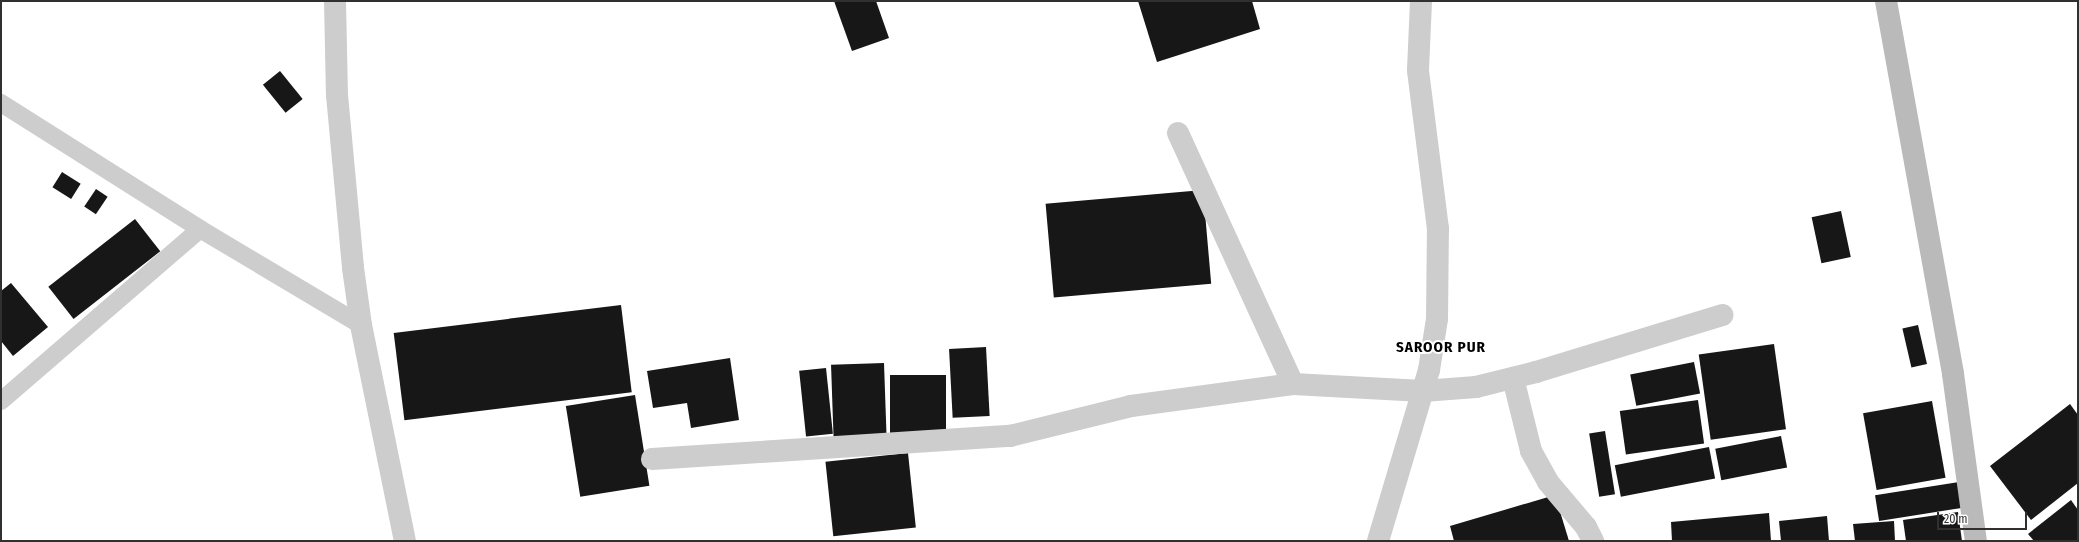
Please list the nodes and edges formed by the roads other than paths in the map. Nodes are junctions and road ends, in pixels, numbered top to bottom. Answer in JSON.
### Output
{"nodes":[{"id":1,"x":336,"y":1,"type":"edge"},
{"id":2,"x":1421,"y":1,"type":"edge"},
{"id":3,"x":1886,"y":1,"type":"edge"},
{"id":4,"x":1,"y":103,"type":"edge"},
{"id":5,"x":1178,"y":133,"type":"dead end"},
{"id":6,"x":200,"y":229,"type":"junction"},
{"id":7,"x":1722,"y":315,"type":"dead end"},
{"id":8,"x":361,"y":325,"type":"junction"},
{"id":9,"x":1513,"y":378,"type":"junction"},
{"id":10,"x":1293,"y":384,"type":"junction"},
{"id":11,"x":1423,"y":391,"type":"junction"},
{"id":12,"x":1,"y":401,"type":"edge"},
{"id":13,"x":652,"y":459,"type":"dead end"},
{"id":14,"x":405,"y":541,"type":"edge"},
{"id":15,"x":1378,"y":541,"type":"edge"},
{"id":16,"x":1593,"y":541,"type":"edge"},
{"id":17,"x":1976,"y":541,"type":"edge"}],
"edges":[{"from":1,"to":8,"type":"street"},
{"from":2,"to":11,"type":"street"},
{"from":3,"to":17,"type":"street"},
{"from":4,"to":6,"type":"lane"},
{"from":5,"to":10,"type":"street"},
{"from":6,"to":8,"type":"lane"},
{"from":6,"to":12,"type":"lane"},
{"from":7,"to":9,"type":"street"},
{"from":8,"to":14,"type":"street"},
{"from":9,"to":11,"type":"street"},
{"from":9,"to":16,"type":"street"},
{"from":10,"to":11,"type":"street"},
{"from":10,"to":13,"type":"street"},
{"from":11,"to":15,"type":"street"}]}
